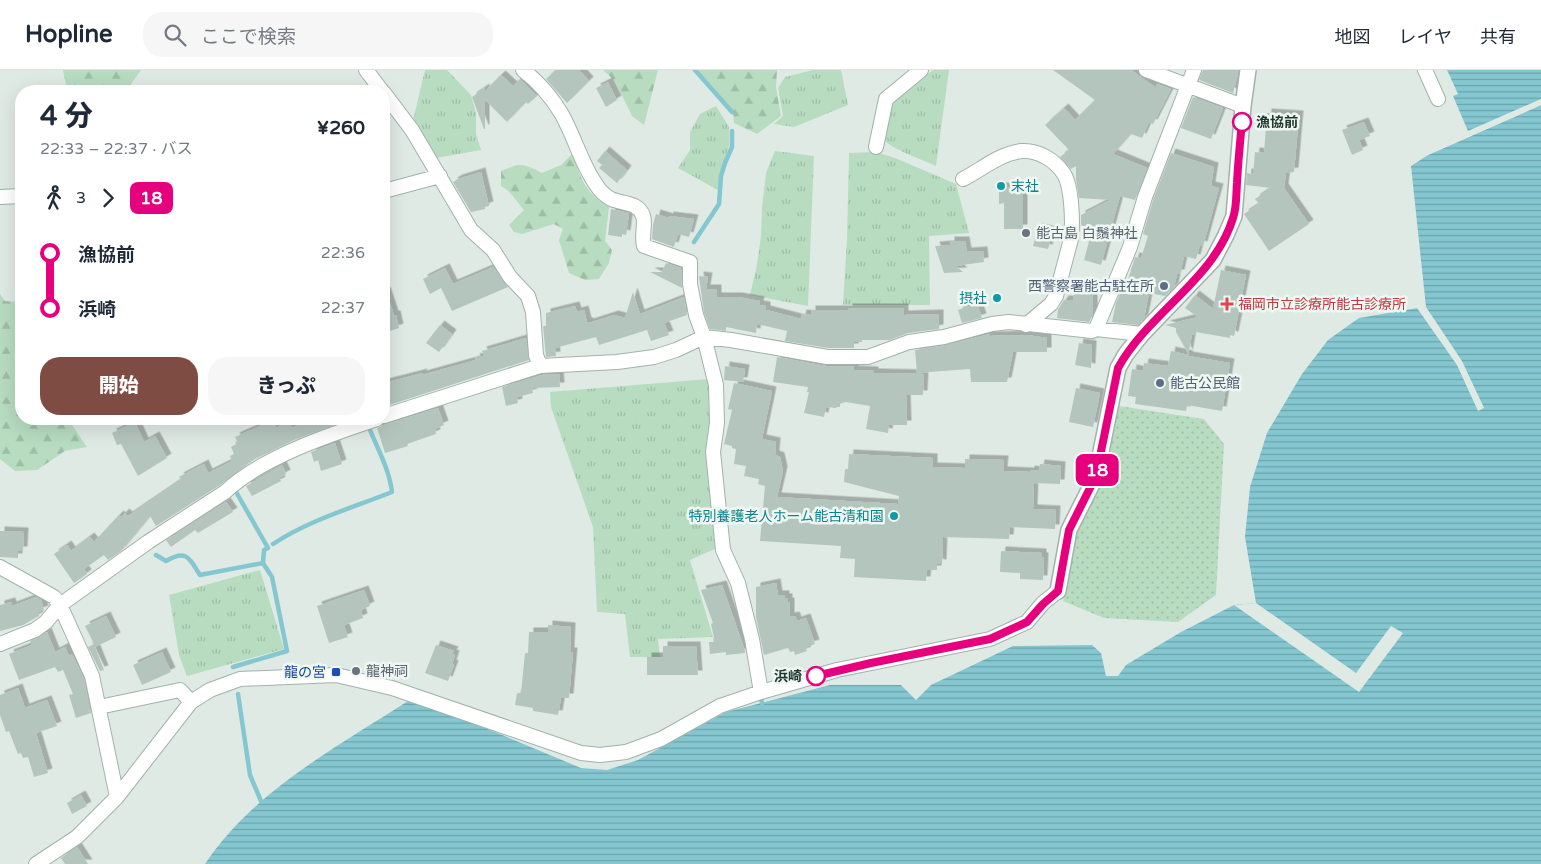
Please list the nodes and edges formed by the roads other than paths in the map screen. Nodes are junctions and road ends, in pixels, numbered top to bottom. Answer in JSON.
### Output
{"nodes":[{"id":1,"x":366,"y":70,"type":"edge"},
{"id":2,"x":523,"y":70,"type":"edge"},
{"id":3,"x":921,"y":70,"type":"edge"},
{"id":4,"x":1146,"y":70,"type":"edge"},
{"id":5,"x":1194,"y":70,"type":"edge"},
{"id":6,"x":1425,"y":70,"type":"edge"},
{"id":7,"x":1250,"y":71,"type":"edge"},
{"id":8,"x":378,"y":85,"type":"edge"},
{"id":9,"x":1189,"y":86,"type":"junction"},
{"id":10,"x":1438,"y":100,"type":"dead end"},
{"id":11,"x":390,"y":101,"type":"edge"},
{"id":12,"x":1243,"y":106,"type":"junction"},
{"id":13,"x":876,"y":147,"type":"dead end"},
{"id":14,"x":440,"y":176,"type":"junction"},
{"id":15,"x":963,"y":179,"type":"dead end"},
{"id":16,"x":390,"y":189,"type":"edge"},
{"id":17,"x":15,"y":196,"type":"edge"},
{"id":18,"x":0,"y":197,"type":"edge"},
{"id":19,"x":1026,"y":325,"type":"junction"},
{"id":20,"x":1096,"y":329,"type":"junction"},
{"id":21,"x":1142,"y":334,"type":"junction"},
{"id":22,"x":704,"y":337,"type":"junction"},
{"id":23,"x":540,"y":366,"type":"junction"},
{"id":24,"x":390,"y":414,"type":"edge"},
{"id":25,"x":360,"y":425,"type":"edge"},
{"id":26,"x":0,"y":567,"type":"edge"},
{"id":27,"x":1058,"y":591,"type":"joint"},
{"id":28,"x":60,"y":605,"type":"junction"},
{"id":29,"x":0,"y":644,"type":"edge"},
{"id":30,"x":761,"y":692,"type":"junction"},
{"id":31,"x":191,"y":702,"type":"junction"},
{"id":32,"x":99,"y":706,"type":"junction"},
{"id":33,"x":117,"y":797,"type":"junction"},
{"id":34,"x":36,"y":864,"type":"edge"}],
"edges":[{"from":1,"to":8,"type":"street"},
{"from":2,"to":22,"type":"street"},
{"from":3,"to":13,"type":"street"},
{"from":4,"to":9,"type":"street"},
{"from":5,"to":9,"type":"street"},
{"from":6,"to":10,"type":"street"},
{"from":7,"to":12,"type":"street"},
{"from":9,"to":12,"type":"street"},
{"from":9,"to":20,"type":"street"},
{"from":11,"to":14,"type":"street"},
{"from":12,"to":21,"type":"street"},
{"from":14,"to":16,"type":"street"},
{"from":14,"to":23,"type":"street"},
{"from":15,"to":19,"type":"street"},
{"from":17,"to":18,"type":"street"},
{"from":19,"to":20,"type":"street"},
{"from":19,"to":22,"type":"street"},
{"from":20,"to":21,"type":"street"},
{"from":21,"to":27,"type":"street"},
{"from":22,"to":23,"type":"street"},
{"from":22,"to":30,"type":"street"},
{"from":23,"to":24,"type":"street"},
{"from":25,"to":28,"type":"street"},
{"from":26,"to":28,"type":"street"},
{"from":27,"to":30,"type":"street"},
{"from":28,"to":29,"type":"street"},
{"from":28,"to":32,"type":"street"},
{"from":30,"to":31,"type":"street"},
{"from":31,"to":32,"type":"street"},
{"from":31,"to":33,"type":"street"},
{"from":32,"to":33,"type":"street"},
{"from":33,"to":34,"type":"street"}]}
